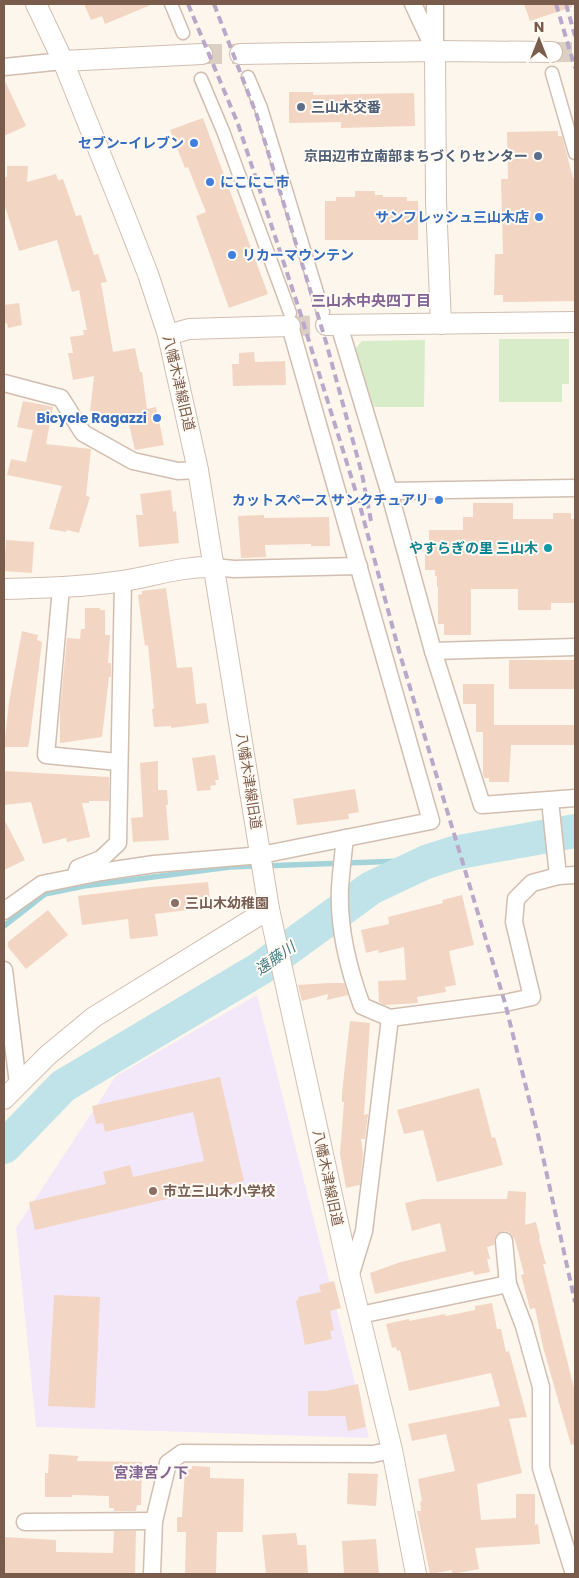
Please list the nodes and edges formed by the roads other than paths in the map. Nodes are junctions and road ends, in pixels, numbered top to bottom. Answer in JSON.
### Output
{"nodes":[{"id":1,"x":36,"y":4,"type":"edge"},
{"id":2,"x":171,"y":4,"type":"edge"},
{"id":3,"x":413,"y":4,"type":"edge"},
{"id":4,"x":436,"y":4,"type":"edge"},
{"id":5,"x":183,"y":33,"type":"dead end"},
{"id":6,"x":435,"y":51,"type":"junction"},
{"id":7,"x":552,"y":52,"type":"tunnel mouth"},
{"id":8,"x":202,"y":54,"type":"tunnel mouth"},
{"id":9,"x":240,"y":54,"type":"tunnel mouth"},
{"id":10,"x":63,"y":61,"type":"junction"},
{"id":11,"x":4,"y":67,"type":"edge"},
{"id":12,"x":552,"y":73,"type":"dead end"},
{"id":13,"x":248,"y":77,"type":"dead end"},
{"id":14,"x":201,"y":79,"type":"dead end"},
{"id":15,"x":575,"y":153,"type":"edge"},
{"id":16,"x":290,"y":320,"type":"junction"},
{"id":17,"x":330,"y":321,"type":"junction"},
{"id":18,"x":575,"y":322,"type":"edge"},
{"id":19,"x":441,"y":324,"type":"junction"},
{"id":20,"x":168,"y":335,"type":"junction"},
{"id":21,"x":4,"y":383,"type":"edge"},
{"id":22,"x":198,"y":470,"type":"junction"},
{"id":23,"x":575,"y":488,"type":"edge"},
{"id":24,"x":389,"y":491,"type":"junction"},
{"id":25,"x":359,"y":566,"type":"junction"},
{"id":26,"x":214,"y":567,"type":"junction"},
{"id":27,"x":123,"y":581,"type":"junction"},
{"id":28,"x":60,"y":588,"type":"junction"},
{"id":29,"x":4,"y":589,"type":"edge"},
{"id":30,"x":575,"y":647,"type":"edge"},
{"id":31,"x":432,"y":650,"type":"junction"},
{"id":32,"x":118,"y":762,"type":"junction"},
{"id":33,"x":575,"y":798,"type":"edge"},
{"id":34,"x":550,"y":801,"type":"junction"},
{"id":35,"x":345,"y":838,"type":"junction"},
{"id":36,"x":261,"y":855,"type":"junction"},
{"id":37,"x":575,"y":875,"type":"edge"},
{"id":38,"x":558,"y":876,"type":"junction"},
{"id":39,"x":74,"y":877,"type":"junction"},
{"id":40,"x":269,"y":909,"type":"junction"},
{"id":41,"x":4,"y":910,"type":"edge"},
{"id":42,"x":4,"y":970,"type":"edge"},
{"id":43,"x":390,"y":1018,"type":"junction"},
{"id":44,"x":18,"y":1084,"type":"junction"},
{"id":45,"x":4,"y":1099,"type":"edge"},
{"id":46,"x":504,"y":1241,"type":"dead end"},
{"id":47,"x":350,"y":1277,"type":"junction"},
{"id":48,"x":508,"y":1284,"type":"junction"},
{"id":49,"x":360,"y":1315,"type":"junction"},
{"id":50,"x":392,"y":1450,"type":"junction"},
{"id":51,"x":154,"y":1521,"type":"junction"},
{"id":52,"x":25,"y":1522,"type":"dead end"},
{"id":53,"x":152,"y":1574,"type":"edge"},
{"id":54,"x":416,"y":1574,"type":"edge"},
{"id":55,"x":574,"y":1574,"type":"edge"}],
"edges":[{"from":1,"to":10,"type":"street","name":"八幡木津線旧道"},
{"from":2,"to":5,"type":"street"},
{"from":3,"to":6,"type":"street"},
{"from":4,"to":6,"type":"street"},
{"from":6,"to":7,"type":"street"},
{"from":6,"to":9,"type":"street"},
{"from":6,"to":19,"type":"street"},
{"from":8,"to":10,"type":"street"},
{"from":10,"to":11,"type":"street"},
{"from":10,"to":20,"type":"street","name":"八幡木津線旧道"},
{"from":12,"to":15,"type":"street"},
{"from":13,"to":17,"type":"street"},
{"from":14,"to":16,"type":"street"},
{"from":16,"to":20,"type":"street"},
{"from":16,"to":25,"type":"street"},
{"from":17,"to":19,"type":"street"},
{"from":17,"to":24,"type":"street"},
{"from":18,"to":19,"type":"street"},
{"from":20,"to":22,"type":"street","name":"八幡木津線旧道"},
{"from":21,"to":22,"type":"street"},
{"from":22,"to":26,"type":"street","name":"八幡木津線旧道"},
{"from":23,"to":24,"type":"street"},
{"from":24,"to":31,"type":"street"},
{"from":25,"to":26,"type":"street"},
{"from":25,"to":35,"type":"street"},
{"from":26,"to":27,"type":"street"},
{"from":26,"to":36,"type":"street","name":"八幡木津線旧道"},
{"from":27,"to":28,"type":"street"},
{"from":27,"to":32,"type":"street"},
{"from":28,"to":29,"type":"street"},
{"from":28,"to":32,"type":"street"},
{"from":30,"to":31,"type":"street"},
{"from":31,"to":34,"type":"street"},
{"from":32,"to":39,"type":"street"},
{"from":33,"to":34,"type":"street"},
{"from":34,"to":38,"type":"street"},
{"from":35,"to":36,"type":"street"},
{"from":35,"to":43,"type":"street"},
{"from":36,"to":39,"type":"street"},
{"from":36,"to":40,"type":"street","name":"八幡木津線旧道"},
{"from":37,"to":38,"type":"street"},
{"from":38,"to":43,"type":"street"},
{"from":39,"to":41,"type":"street"},
{"from":40,"to":44,"type":"street"},
{"from":40,"to":47,"type":"street","name":"八幡木津線旧道"},
{"from":42,"to":44,"type":"street"},
{"from":43,"to":47,"type":"street"},
{"from":44,"to":45,"type":"street"},
{"from":46,"to":48,"type":"street"},
{"from":47,"to":49,"type":"street","name":"八幡木津線旧道"},
{"from":48,"to":49,"type":"street"},
{"from":48,"to":55,"type":"street"},
{"from":49,"to":50,"type":"street","name":"八幡木津線旧道"},
{"from":50,"to":51,"type":"street"},
{"from":50,"to":54,"type":"street","name":"八幡木津線旧道"},
{"from":51,"to":52,"type":"street"},
{"from":51,"to":53,"type":"street"}]}
